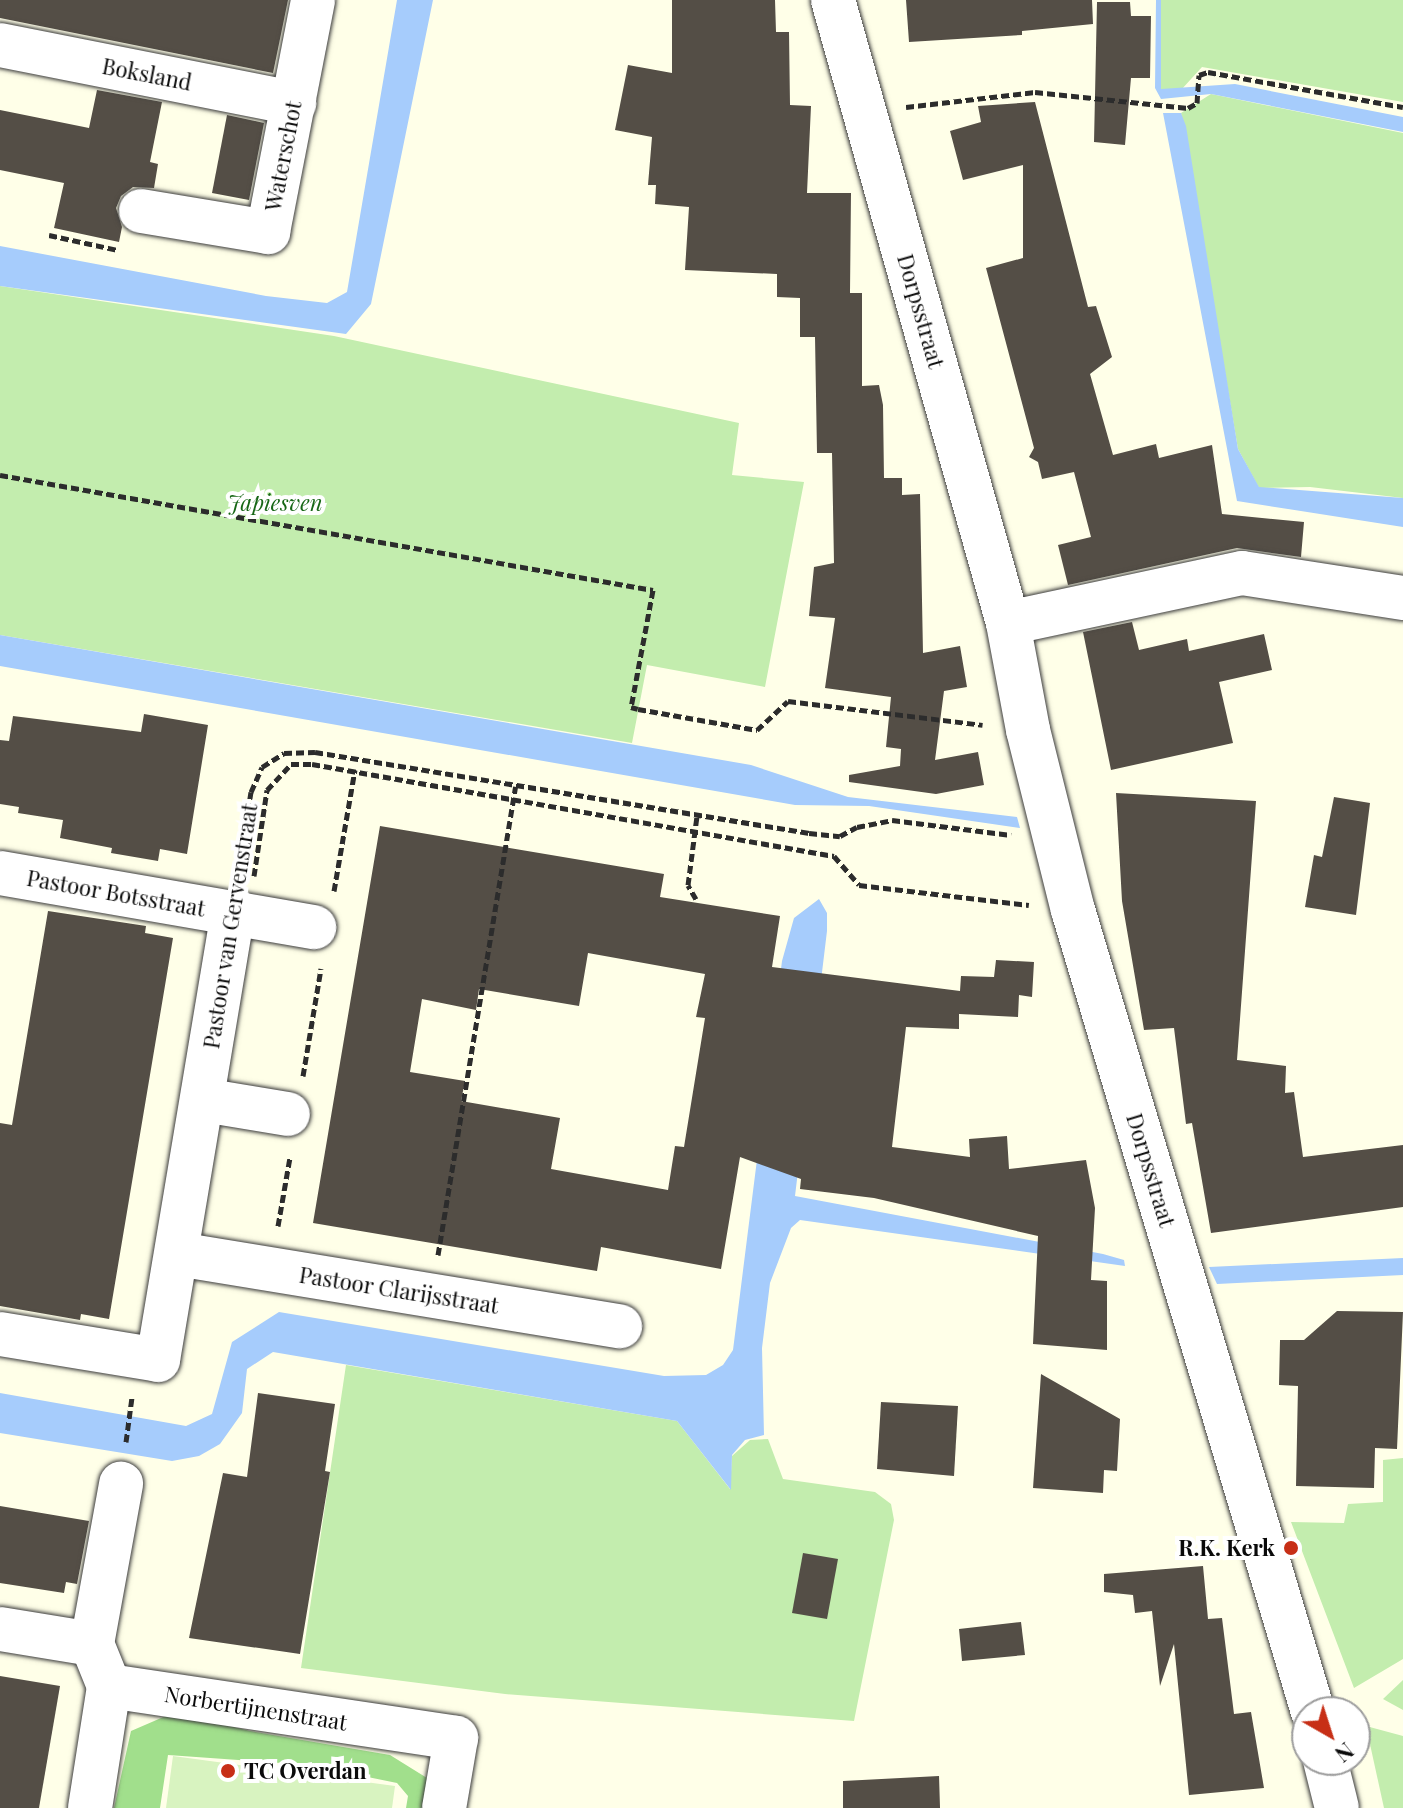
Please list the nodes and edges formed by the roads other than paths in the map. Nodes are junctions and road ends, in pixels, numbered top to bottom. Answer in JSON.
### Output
{"nodes":[{"id":1,"x":313,"y":0,"type":"edge"},
{"id":2,"x":833,"y":0,"type":"edge"},
{"id":3,"x":0,"y":45,"type":"edge"},
{"id":4,"x":294,"y":103,"type":"junction"},
{"id":5,"x":141,"y":211,"type":"road end"},
{"id":6,"x":1403,"y":598,"type":"edge"},
{"id":7,"x":1008,"y":623,"type":"junction"},
{"id":8,"x":0,"y":873,"type":"edge"},
{"id":9,"x":240,"y":914,"type":"junction"},
{"id":10,"x":324,"y":926,"type":"road end"},
{"id":11,"x":203,"y":1100,"type":"junction"},
{"id":12,"x":294,"y":1113,"type":"road end"},
{"id":13,"x":178,"y":1254,"type":"junction"},
{"id":14,"x":620,"y":1326,"type":"dead end"},
{"id":15,"x":0,"y":1334,"type":"edge"},
{"id":16,"x":122,"y":1470,"type":"road end"},
{"id":17,"x":0,"y":1629,"type":"edge"},
{"id":18,"x":92,"y":1644,"type":"junction"},
{"id":19,"x":109,"y":1686,"type":"junction"},
{"id":20,"x":1308,"y":1696,"type":"edge"},
{"id":21,"x":1329,"y":1776,"type":"edge"},
{"id":22,"x":90,"y":1808,"type":"edge"},
{"id":23,"x":444,"y":1808,"type":"edge"},
{"id":24,"x":1337,"y":1808,"type":"edge"}],
"edges":[{"from":1,"to":4,"type":"street","name":"Waterschot"},
{"from":2,"to":7,"type":"street","name":"Dorpsstraat"},
{"from":3,"to":4,"type":"street","name":"Boksland"},
{"from":4,"to":5,"type":"street","name":"Waterschot"},
{"from":6,"to":7,"type":"street"},
{"from":7,"to":20,"type":"street","name":"Dorpsstraat"},
{"from":8,"to":9,"type":"street","name":"Pastoor Botsstraat"},
{"from":9,"to":10,"type":"street","name":"Pastoor Botsstraat"},
{"from":9,"to":11,"type":"street","name":"Pastoor van Gervenstraat"},
{"from":11,"to":12,"type":"street"},
{"from":11,"to":13,"type":"street","name":"Pastoor van Gervenstraat"},
{"from":13,"to":14,"type":"street","name":"Pastoor Clarijsstraat"},
{"from":13,"to":15,"type":"street","name":"Pastoor van Gervenstraat"},
{"from":16,"to":18,"type":"street"},
{"from":17,"to":18,"type":"street"},
{"from":18,"to":19,"type":"street"},
{"from":19,"to":22,"type":"street"},
{"from":19,"to":23,"type":"street","name":"Norbertijnenstraat"},
{"from":21,"to":24,"type":"street"}]}
